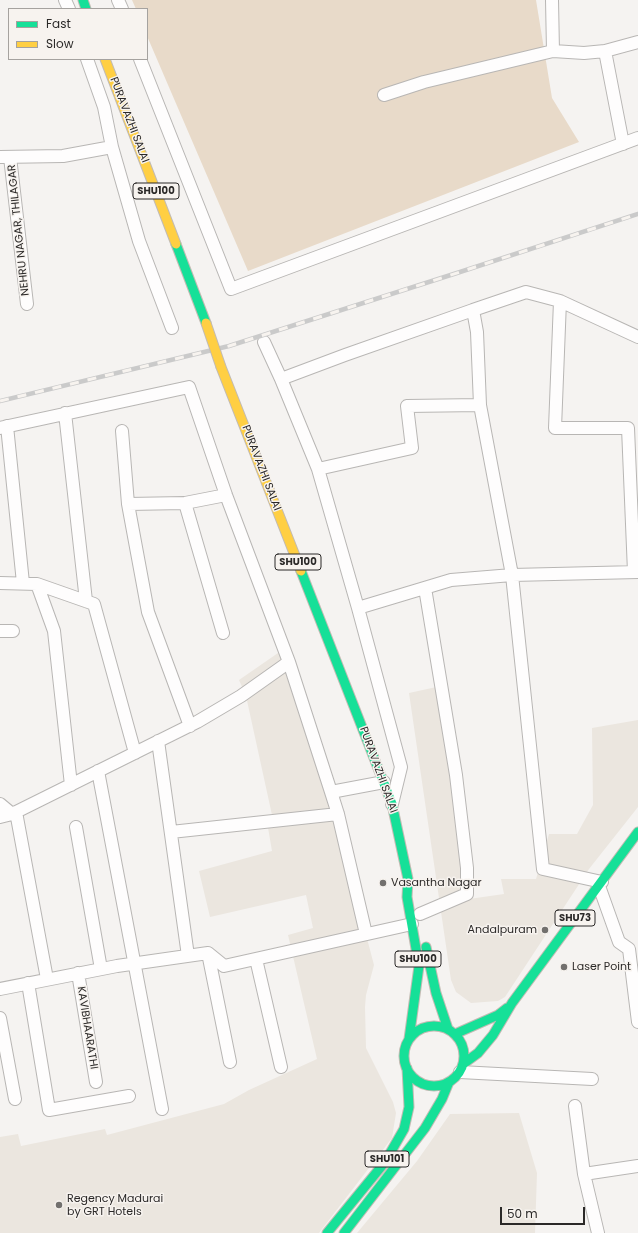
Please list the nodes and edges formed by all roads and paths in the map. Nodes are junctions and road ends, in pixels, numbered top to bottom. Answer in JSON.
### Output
{"nodes":[{"id":1,"x":552,"y":0,"type":"edge"},
{"id":2,"x":638,"y":42,"type":"edge"},
{"id":3,"x":553,"y":51,"type":"junction"},
{"id":4,"x":605,"y":51,"type":"junction"},
{"id":5,"x":87,"y":60,"type":"edge"},
{"id":6,"x":106,"y":60,"type":"edge"},
{"id":7,"x":140,"y":60,"type":"edge"},
{"id":8,"x":384,"y":95,"type":"dead end"},
{"id":9,"x":638,"y":138,"type":"edge"},
{"id":10,"x":623,"y":144,"type":"junction"},
{"id":11,"x":112,"y":147,"type":"junction"},
{"id":12,"x":5,"y":157,"type":"edge"},
{"id":13,"x":560,"y":301,"type":"junction"},
{"id":14,"x":27,"y":304,"type":"dead end"},
{"id":15,"x":473,"y":310,"type":"junction"},
{"id":16,"x":172,"y":328,"type":"dead end"},
{"id":17,"x":638,"y":337,"type":"edge"},
{"id":18,"x":264,"y":342,"type":"dead end"},
{"id":19,"x":282,"y":379,"type":"junction"},
{"id":20,"x":480,"y":405,"type":"junction"},
{"id":21,"x":65,"y":414,"type":"junction"},
{"id":22,"x":4,"y":427,"type":"edge"},
{"id":23,"x":122,"y":431,"type":"dead end"},
{"id":24,"x":318,"y":469,"type":"junction"},
{"id":25,"x":226,"y":495,"type":"junction"},
{"id":26,"x":185,"y":502,"type":"junction"},
{"id":27,"x":128,"y":504,"type":"junction"},
{"id":28,"x":636,"y":572,"type":"edge"},
{"id":29,"x":512,"y":574,"type":"junction"},
{"id":30,"x":0,"y":582,"type":"edge"},
{"id":31,"x":23,"y":583,"type":"junction"},
{"id":32,"x":37,"y":584,"type":"junction"},
{"id":33,"x":425,"y":588,"type":"junction"},
{"id":34,"x":86,"y":601,"type":"junction"},
{"id":35,"x":358,"y":608,"type":"junction"},
{"id":36,"x":0,"y":631,"type":"edge"},
{"id":37,"x":13,"y":631,"type":"dead end"},
{"id":38,"x":223,"y":633,"type":"dead end"},
{"id":39,"x":288,"y":662,"type":"junction"},
{"id":40,"x":190,"y":726,"type":"junction"},
{"id":41,"x":158,"y":741,"type":"junction"},
{"id":42,"x":135,"y":753,"type":"junction"},
{"id":43,"x":98,"y":772,"type":"junction"},
{"id":44,"x":384,"y":782,"type":"junction"},
{"id":45,"x":71,"y":785,"type":"junction"},
{"id":46,"x":331,"y":792,"type":"junction"},
{"id":47,"x":0,"y":804,"type":"edge"},
{"id":48,"x":392,"y":804,"type":"junction"},
{"id":49,"x":14,"y":813,"type":"junction"},
{"id":50,"x":338,"y":814,"type":"junction"},
{"id":51,"x":0,"y":817,"type":"edge"},
{"id":52,"x":76,"y":827,"type":"dead end"},
{"id":53,"x":171,"y":832,"type":"junction"},
{"id":54,"x":638,"y":832,"type":"edge"},
{"id":55,"x":408,"y":880,"type":"junction"},
{"id":56,"x":600,"y":884,"type":"junction"},
{"id":57,"x":416,"y":894,"type":"dead end"},
{"id":58,"x":418,"y":917,"type":"junction"},
{"id":59,"x":366,"y":934,"type":"junction"},
{"id":60,"x":424,"y":937,"type":"dead end"},
{"id":61,"x":634,"y":949,"type":"edge"},
{"id":62,"x":208,"y":953,"type":"junction"},
{"id":63,"x":188,"y":956,"type":"junction"},
{"id":64,"x":256,"y":959,"type":"junction"},
{"id":65,"x":135,"y":963,"type":"junction"},
{"id":66,"x":102,"y":969,"type":"junction"},
{"id":67,"x":78,"y":973,"type":"junction"},
{"id":68,"x":47,"y":979,"type":"junction"},
{"id":69,"x":28,"y":983,"type":"junction"},
{"id":70,"x":0,"y":989,"type":"edge"},
{"id":71,"x":512,"y":1003,"type":"junction"},
{"id":72,"x":0,"y":1018,"type":"edge"},
{"id":73,"x":638,"y":1022,"type":"edge"},
{"id":74,"x":452,"y":1031,"type":"junction"},
{"id":75,"x":409,"y":1039,"type":"junction"},
{"id":76,"x":230,"y":1062,"type":"dead end"},
{"id":77,"x":281,"y":1067,"type":"dead end"},
{"id":78,"x":407,"y":1068,"type":"junction"},
{"id":79,"x":462,"y":1068,"type":"junction"},
{"id":80,"x":592,"y":1079,"type":"dead end"},
{"id":81,"x":96,"y":1082,"type":"dead end"},
{"id":82,"x":449,"y":1082,"type":"junction"},
{"id":83,"x":129,"y":1096,"type":"dead end"},
{"id":84,"x":15,"y":1099,"type":"dead end"},
{"id":85,"x":574,"y":1106,"type":"dead end"},
{"id":86,"x":162,"y":1109,"type":"dead end"},
{"id":87,"x":638,"y":1166,"type":"edge"},
{"id":88,"x":584,"y":1174,"type":"junction"},
{"id":89,"x":327,"y":1233,"type":"edge"},
{"id":90,"x":344,"y":1233,"type":"edge"},
{"id":91,"x":598,"y":1233,"type":"edge"}],
"edges":[{"from":1,"to":3,"type":"street"},
{"from":2,"to":4,"type":"street"},
{"from":3,"to":4,"type":"street"},
{"from":3,"to":8,"type":"street"},
{"from":4,"to":10,"type":"street"},
{"from":5,"to":11,"type":"street"},
{"from":6,"to":44,"type":"main road","name":"PURAVAZHI SALAI","number":"SHU100","bridge":true},
{"from":7,"to":10,"type":"street"},
{"from":9,"to":10,"type":"street"},
{"from":11,"to":12,"type":"street"},
{"from":11,"to":16,"type":"street"},
{"from":12,"to":14,"type":"street","name":"NEHRU NAGAR, THILAGAR"},
{"from":13,"to":15,"type":"street"},
{"from":13,"to":17,"type":"street"},
{"from":13,"to":28,"type":"street"},
{"from":15,"to":19,"type":"street"},
{"from":15,"to":20,"type":"street"},
{"from":18,"to":19,"type":"street"},
{"from":19,"to":24,"type":"street"},
{"from":20,"to":24,"type":"street"},
{"from":20,"to":29,"type":"street"},
{"from":21,"to":22,"type":"street"},
{"from":21,"to":25,"type":"street"},
{"from":21,"to":34,"type":"street"},
{"from":22,"to":31,"type":"street"},
{"from":23,"to":27,"type":"street"},
{"from":24,"to":35,"type":"street"},
{"from":25,"to":26,"type":"street"},
{"from":25,"to":39,"type":"street"},
{"from":26,"to":27,"type":"street"},
{"from":26,"to":38,"type":"street"},
{"from":27,"to":40,"type":"street"},
{"from":28,"to":29,"type":"street"},
{"from":29,"to":33,"type":"street"},
{"from":29,"to":56,"type":"street"},
{"from":30,"to":31,"type":"street"},
{"from":31,"to":32,"type":"street"},
{"from":32,"to":34,"type":"street"},
{"from":32,"to":45,"type":"street"},
{"from":33,"to":35,"type":"street"},
{"from":33,"to":58,"type":"street"},
{"from":34,"to":42,"type":"street"},
{"from":35,"to":48,"type":"street"},
{"from":36,"to":37,"type":"street"},
{"from":39,"to":40,"type":"street"},
{"from":39,"to":46,"type":"street"},
{"from":40,"to":41,"type":"street"},
{"from":41,"to":42,"type":"street"},
{"from":41,"to":53,"type":"street"},
{"from":42,"to":43,"type":"street"},
{"from":43,"to":45,"type":"street"},
{"from":43,"to":65,"type":"street"},
{"from":44,"to":46,"type":"street"},
{"from":44,"to":48,"type":"main road","name":"PURAVAZHI SALAI","number":"SHU100"},
{"from":45,"to":49,"type":"street"},
{"from":46,"to":50,"type":"street"},
{"from":47,"to":49,"type":"street"},
{"from":48,"to":55,"type":"main road","name":"PURAVAZHI SALAI","number":"SHU100"},
{"from":49,"to":51,"type":"street"},
{"from":49,"to":68,"type":"street"},
{"from":50,"to":53,"type":"street"},
{"from":50,"to":59,"type":"street"},
{"from":52,"to":66,"type":"street"},
{"from":53,"to":63,"type":"street"},
{"from":54,"to":56,"type":"main road","number":"SHU73"},
{"from":55,"to":57,"type":"main road","name":"PURAVAZHI SALAI","number":"SHU100"},
{"from":55,"to":58,"type":"main road","name":"PURAVAZHI SALAI","number":"SHU100"},
{"from":56,"to":61,"type":"street"},
{"from":56,"to":71,"type":"main road","number":"SHU73"},
{"from":58,"to":59,"type":"street"},
{"from":58,"to":75,"type":"main road","name":"PURAVAZHI SALAI","number":"SHU100"},
{"from":59,"to":64,"type":"street"},
{"from":60,"to":74,"type":"main road","number":"SHU100"},
{"from":61,"to":73,"type":"street"},
{"from":62,"to":63,"type":"street"},
{"from":62,"to":64,"type":"street"},
{"from":62,"to":76,"type":"street"},
{"from":63,"to":65,"type":"street"},
{"from":64,"to":77,"type":"street"},
{"from":65,"to":66,"type":"street"},
{"from":65,"to":86,"type":"street"},
{"from":66,"to":67,"type":"street"},
{"from":67,"to":68,"type":"street"},
{"from":67,"to":81,"type":"street","name":"KAVIBHAARATHI"},
{"from":68,"to":69,"type":"street"},
{"from":69,"to":70,"type":"street"},
{"from":69,"to":83,"type":"street"},
{"from":71,"to":74,"type":"main road","number":"SHU73"},
{"from":71,"to":79,"type":"main road","number":"SHU73"},
{"from":72,"to":84,"type":"street"},
{"from":74,"to":75,"type":"main road"},
{"from":74,"to":79,"type":"main road"},
{"from":75,"to":78,"type":"main road","number":"SHU101"},
{"from":78,"to":82,"type":"main road"},
{"from":78,"to":89,"type":"main road","number":"SHU101"},
{"from":79,"to":80,"type":"street"},
{"from":79,"to":82,"type":"main road","number":"SHU101"},
{"from":82,"to":90,"type":"main road","number":"SHU101"},
{"from":85,"to":88,"type":"street"},
{"from":87,"to":88,"type":"street"},
{"from":88,"to":91,"type":"street"}]}
